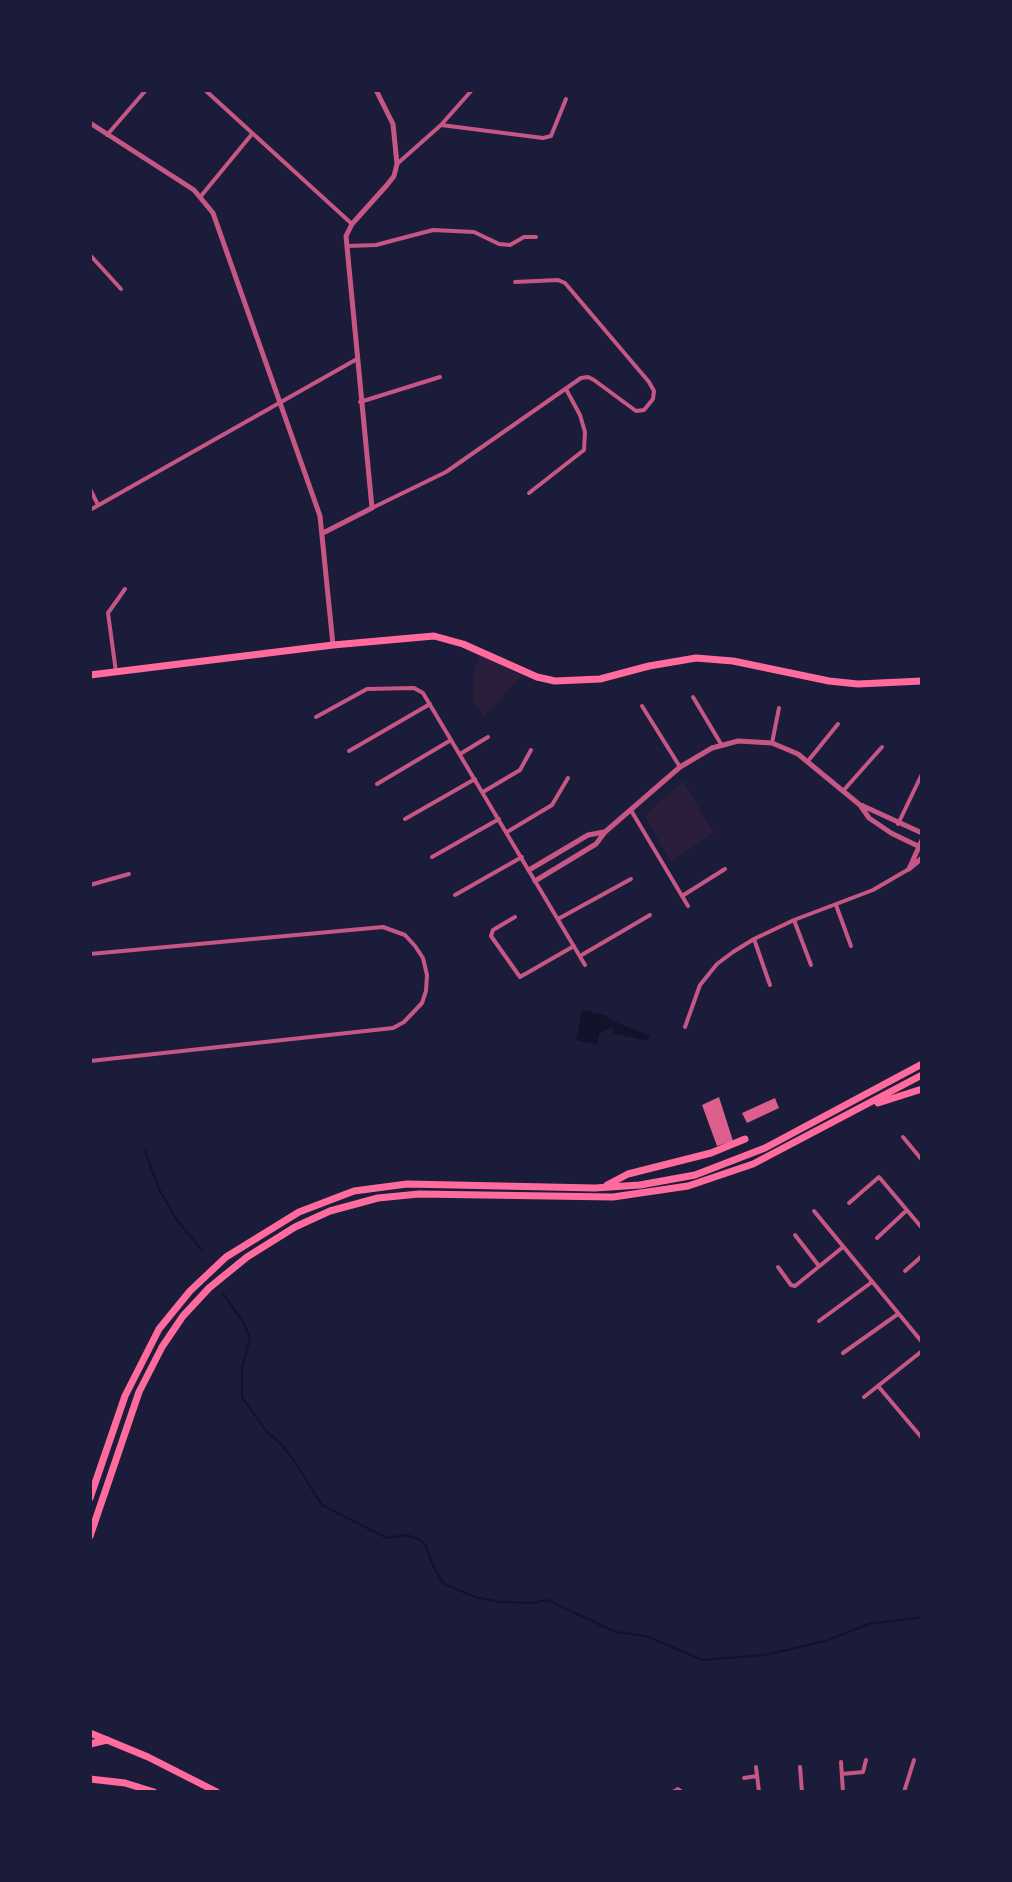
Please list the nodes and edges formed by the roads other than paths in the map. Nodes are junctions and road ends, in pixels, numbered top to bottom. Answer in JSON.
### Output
{"nodes":[{"id":1,"x":146,"y":90,"type":"edge"},
{"id":2,"x":205,"y":90,"type":"edge"},
{"id":3,"x":376,"y":90,"type":"edge"},
{"id":4,"x":472,"y":90,"type":"edge"},
{"id":5,"x":566,"y":99,"type":"dead end"},
{"id":6,"x":90,"y":123,"type":"edge"},
{"id":7,"x":441,"y":125,"type":"junction"},
{"id":8,"x":252,"y":134,"type":"junction"},
{"id":9,"x":107,"y":135,"type":"junction"},
{"id":10,"x":397,"y":164,"type":"junction"},
{"id":11,"x":201,"y":196,"type":"junction"},
{"id":12,"x":352,"y":224,"type":"junction"},
{"id":13,"x":536,"y":237,"type":"dead end"},
{"id":14,"x":347,"y":246,"type":"junction"},
{"id":15,"x":90,"y":255,"type":"edge"},
{"id":16,"x":515,"y":282,"type":"dead end"},
{"id":17,"x":121,"y":289,"type":"dead end"},
{"id":18,"x":357,"y":359,"type":"junction"},
{"id":19,"x":440,"y":377,"type":"dead end"},
{"id":20,"x":566,"y":389,"type":"junction"},
{"id":21,"x":280,"y":402,"type":"junction"},
{"id":22,"x":360,"y":402,"type":"junction"},
{"id":23,"x":90,"y":489,"type":"edge"},
{"id":24,"x":529,"y":493,"type":"dead end"},
{"id":25,"x":98,"y":505,"type":"junction"},
{"id":26,"x":372,"y":508,"type":"junction"},
{"id":27,"x":90,"y":510,"type":"edge"},
{"id":28,"x":323,"y":533,"type":"junction"},
{"id":29,"x":125,"y":589,"type":"dead end"},
{"id":30,"x":333,"y":645,"type":"junction"},
{"id":31,"x":116,"y":672,"type":"junction"},
{"id":32,"x":90,"y":675,"type":"edge"},
{"id":33,"x":922,"y":681,"type":"edge"},
{"id":34,"x":693,"y":697,"type":"dead end"},
{"id":35,"x":430,"y":704,"type":"junction"},
{"id":36,"x":642,"y":706,"type":"dead end"},
{"id":37,"x":779,"y":708,"type":"dead end"},
{"id":38,"x":316,"y":717,"type":"dead end"},
{"id":39,"x":838,"y":724,"type":"dead end"},
{"id":40,"x":488,"y":737,"type":"dead end"},
{"id":41,"x":452,"y":740,"type":"junction"},
{"id":42,"x":772,"y":743,"type":"junction"},
{"id":43,"x":721,"y":744,"type":"junction"},
{"id":44,"x":882,"y":747,"type":"dead end"},
{"id":45,"x":531,"y":750,"type":"dead end"},
{"id":46,"x":349,"y":751,"type":"dead end"},
{"id":47,"x":460,"y":754,"type":"junction"},
{"id":48,"x":808,"y":761,"type":"junction"},
{"id":49,"x":680,"y":767,"type":"junction"},
{"id":50,"x":921,"y":776,"type":"edge"},
{"id":51,"x":568,"y":778,"type":"dead end"},
{"id":52,"x":475,"y":779,"type":"junction"},
{"id":53,"x":377,"y":784,"type":"dead end"},
{"id":54,"x":843,"y":791,"type":"junction"},
{"id":55,"x":483,"y":792,"type":"junction"},
{"id":56,"x":860,"y":805,"type":"junction"},
{"id":57,"x":632,"y":812,"type":"junction"},
{"id":58,"x":405,"y":819,"type":"dead end"},
{"id":59,"x":499,"y":819,"type":"junction"},
{"id":60,"x":898,"y":824,"type":"junction"},
{"id":61,"x":507,"y":832,"type":"junction"},
{"id":62,"x":605,"y":832,"type":"junction"},
{"id":63,"x":922,"y":833,"type":"edge"},
{"id":64,"x":921,"y":845,"type":"edge"},
{"id":65,"x":432,"y":857,"type":"dead end"},
{"id":66,"x":522,"y":857,"type":"junction"},
{"id":67,"x":922,"y":858,"type":"edge"},
{"id":68,"x":725,"y":869,"type":"dead end"},
{"id":69,"x":909,"y":869,"type":"junction"},
{"id":70,"x":529,"y":870,"type":"junction"},
{"id":71,"x":129,"y":874,"type":"dead end"},
{"id":72,"x":631,"y":879,"type":"dead end"},
{"id":73,"x":535,"y":881,"type":"junction"},
{"id":74,"x":90,"y":885,"type":"edge"},
{"id":75,"x":455,"y":895,"type":"dead end"},
{"id":76,"x":682,"y":896,"type":"junction"},
{"id":77,"x":836,"y":905,"type":"junction"},
{"id":78,"x":688,"y":906,"type":"dead end"},
{"id":79,"x":650,"y":915,"type":"dead end"},
{"id":80,"x":515,"y":917,"type":"dead end"},
{"id":81,"x":558,"y":919,"type":"junction"},
{"id":82,"x":794,"y":920,"type":"junction"},
{"id":83,"x":754,"y":939,"type":"junction"},
{"id":84,"x":574,"y":946,"type":"junction"},
{"id":85,"x":851,"y":946,"type":"dead end"},
{"id":86,"x":90,"y":954,"type":"edge"},
{"id":87,"x":580,"y":956,"type":"junction"},
{"id":88,"x":585,"y":965,"type":"dead end"},
{"id":89,"x":811,"y":965,"type":"dead end"},
{"id":90,"x":770,"y":985,"type":"dead end"},
{"id":91,"x":685,"y":1027,"type":"dead end"},
{"id":92,"x":90,"y":1061,"type":"edge"},
{"id":93,"x":922,"y":1064,"type":"edge"},
{"id":94,"x":922,"y":1075,"type":"edge"},
{"id":95,"x":922,"y":1089,"type":"edge"},
{"id":96,"x":860,"y":1109,"type":"junction"},
{"id":97,"x":903,"y":1137,"type":"dead end"},
{"id":98,"x":745,"y":1139,"type":"dead end"},
{"id":99,"x":922,"y":1160,"type":"edge"},
{"id":100,"x":603,"y":1187,"type":"junction"},
{"id":101,"x":849,"y":1203,"type":"dead end"},
{"id":102,"x":907,"y":1210,"type":"junction"},
{"id":103,"x":814,"y":1211,"type":"dead end"},
{"id":104,"x":922,"y":1228,"type":"edge"},
{"id":105,"x":795,"y":1235,"type":"dead end"},
{"id":106,"x":877,"y":1238,"type":"dead end"},
{"id":107,"x":843,"y":1247,"type":"junction"},
{"id":108,"x":922,"y":1256,"type":"edge"},
{"id":109,"x":819,"y":1266,"type":"junction"},
{"id":110,"x":778,"y":1267,"type":"dead end"},
{"id":111,"x":905,"y":1271,"type":"dead end"},
{"id":112,"x":872,"y":1282,"type":"junction"},
{"id":113,"x":898,"y":1314,"type":"junction"},
{"id":114,"x":819,"y":1321,"type":"dead end"},
{"id":115,"x":922,"y":1342,"type":"edge"},
{"id":116,"x":922,"y":1351,"type":"edge"},
{"id":117,"x":843,"y":1353,"type":"dead end"},
{"id":118,"x":878,"y":1386,"type":"junction"},
{"id":119,"x":864,"y":1397,"type":"dead end"},
{"id":120,"x":922,"y":1438,"type":"edge"},
{"id":121,"x":90,"y":1498,"type":"edge"},
{"id":122,"x":90,"y":1536,"type":"edge"},
{"id":123,"x":90,"y":1733,"type":"edge"},
{"id":124,"x":107,"y":1740,"type":"junction"},
{"id":125,"x":90,"y":1744,"type":"edge"},
{"id":126,"x":866,"y":1760,"type":"dead end"},
{"id":127,"x":914,"y":1760,"type":"dead end"},
{"id":128,"x":841,"y":1762,"type":"dead end"},
{"id":129,"x":756,"y":1767,"type":"dead end"},
{"id":130,"x":800,"y":1767,"type":"dead end"},
{"id":131,"x":842,"y":1774,"type":"junction"},
{"id":132,"x":757,"y":1776,"type":"junction"},
{"id":133,"x":744,"y":1778,"type":"dead end"},
{"id":134,"x":90,"y":1779,"type":"edge"},
{"id":135,"x":681,"y":1791,"type":"edge"},
{"id":136,"x":154,"y":1792,"type":"edge"},
{"id":137,"x":217,"y":1792,"type":"edge"},
{"id":138,"x":673,"y":1792,"type":"edge"},
{"id":139,"x":759,"y":1792,"type":"edge"},
{"id":140,"x":802,"y":1792,"type":"edge"},
{"id":141,"x":843,"y":1792,"type":"edge"},
{"id":142,"x":904,"y":1792,"type":"edge"}],
"edges":[{"from":1,"to":9,"type":"street"},
{"from":2,"to":8,"type":"street"},
{"from":3,"to":10,"type":"street"},
{"from":4,"to":7,"type":"street"},
{"from":5,"to":7,"type":"street"},
{"from":6,"to":9,"type":"street"},
{"from":7,"to":10,"type":"street"},
{"from":8,"to":11,"type":"street"},
{"from":8,"to":12,"type":"street"},
{"from":9,"to":11,"type":"street"},
{"from":10,"to":12,"type":"street"},
{"from":11,"to":21,"type":"street"},
{"from":12,"to":14,"type":"street"},
{"from":13,"to":14,"type":"street"},
{"from":14,"to":18,"type":"street"},
{"from":15,"to":17,"type":"street"},
{"from":16,"to":20,"type":"street"},
{"from":18,"to":21,"type":"street"},
{"from":18,"to":22,"type":"street"},
{"from":19,"to":22,"type":"street"},
{"from":20,"to":24,"type":"street"},
{"from":20,"to":26,"type":"street"},
{"from":21,"to":25,"type":"street"},
{"from":21,"to":28,"type":"street"},
{"from":22,"to":26,"type":"street"},
{"from":23,"to":25,"type":"street"},
{"from":25,"to":27,"type":"street"},
{"from":26,"to":28,"type":"street"},
{"from":28,"to":30,"type":"street"},
{"from":29,"to":31,"type":"street"},
{"from":30,"to":31,"type":"main road"},
{"from":30,"to":33,"type":"main road"},
{"from":31,"to":32,"type":"main road"},
{"from":34,"to":43,"type":"street"},
{"from":35,"to":38,"type":"street"},
{"from":35,"to":41,"type":"street"},
{"from":35,"to":46,"type":"street"},
{"from":36,"to":49,"type":"street"},
{"from":37,"to":42,"type":"street"},
{"from":39,"to":48,"type":"street"},
{"from":40,"to":47,"type":"street"},
{"from":41,"to":47,"type":"street"},
{"from":41,"to":53,"type":"street"},
{"from":42,"to":43,"type":"street"},
{"from":42,"to":48,"type":"street"},
{"from":43,"to":49,"type":"street"},
{"from":44,"to":54,"type":"street"},
{"from":45,"to":55,"type":"street"},
{"from":47,"to":52,"type":"street"},
{"from":48,"to":54,"type":"street"},
{"from":49,"to":57,"type":"street"},
{"from":50,"to":60,"type":"street"},
{"from":51,"to":61,"type":"street"},
{"from":52,"to":55,"type":"street"},
{"from":52,"to":58,"type":"street"},
{"from":54,"to":56,"type":"street"},
{"from":55,"to":59,"type":"street"},
{"from":56,"to":60,"type":"street"},
{"from":56,"to":64,"type":"street"},
{"from":57,"to":62,"type":"street"},
{"from":57,"to":76,"type":"street"},
{"from":59,"to":61,"type":"street"},
{"from":59,"to":65,"type":"street"},
{"from":60,"to":63,"type":"street"},
{"from":61,"to":66,"type":"street"},
{"from":62,"to":70,"type":"street"},
{"from":62,"to":73,"type":"street"},
{"from":64,"to":69,"type":"street"},
{"from":66,"to":70,"type":"street"},
{"from":66,"to":75,"type":"street"},
{"from":67,"to":69,"type":"street"},
{"from":68,"to":76,"type":"street"},
{"from":69,"to":77,"type":"street"},
{"from":70,"to":73,"type":"street"},
{"from":71,"to":74,"type":"street"},
{"from":72,"to":81,"type":"street"},
{"from":73,"to":81,"type":"street"},
{"from":76,"to":78,"type":"street"},
{"from":77,"to":82,"type":"street"},
{"from":77,"to":85,"type":"street"},
{"from":79,"to":87,"type":"street"},
{"from":80,"to":84,"type":"street"},
{"from":81,"to":84,"type":"street"},
{"from":82,"to":83,"type":"street"},
{"from":82,"to":89,"type":"street"},
{"from":83,"to":90,"type":"street"},
{"from":83,"to":91,"type":"street"},
{"from":84,"to":87,"type":"street"},
{"from":86,"to":92,"type":"street"},
{"from":87,"to":88,"type":"street"},
{"from":93,"to":100,"type":"main road"},
{"from":94,"to":96,"type":"main road"},
{"from":95,"to":96,"type":"main road"},
{"from":96,"to":122,"type":"main road"},
{"from":97,"to":99,"type":"street"},
{"from":98,"to":100,"type":"main road"},
{"from":100,"to":121,"type":"main road"},
{"from":101,"to":102,"type":"street"},
{"from":102,"to":104,"type":"street"},
{"from":102,"to":106,"type":"street"},
{"from":103,"to":107,"type":"street"},
{"from":105,"to":109,"type":"street"},
{"from":107,"to":109,"type":"street"},
{"from":107,"to":112,"type":"street"},
{"from":108,"to":111,"type":"street"},
{"from":109,"to":110,"type":"street"},
{"from":112,"to":113,"type":"street"},
{"from":112,"to":114,"type":"street"},
{"from":113,"to":115,"type":"street"},
{"from":113,"to":117,"type":"street"},
{"from":116,"to":118,"type":"street"},
{"from":118,"to":119,"type":"street"},
{"from":118,"to":120,"type":"street"},
{"from":123,"to":124,"type":"main road"},
{"from":124,"to":125,"type":"main road"},
{"from":124,"to":137,"type":"main road"},
{"from":126,"to":131,"type":"street"},
{"from":127,"to":142,"type":"street"},
{"from":128,"to":131,"type":"street"},
{"from":129,"to":132,"type":"street"},
{"from":130,"to":140,"type":"street"},
{"from":131,"to":141,"type":"street"},
{"from":132,"to":133,"type":"street"},
{"from":132,"to":139,"type":"street"},
{"from":134,"to":136,"type":"main road"},
{"from":135,"to":138,"type":"street"}]}
